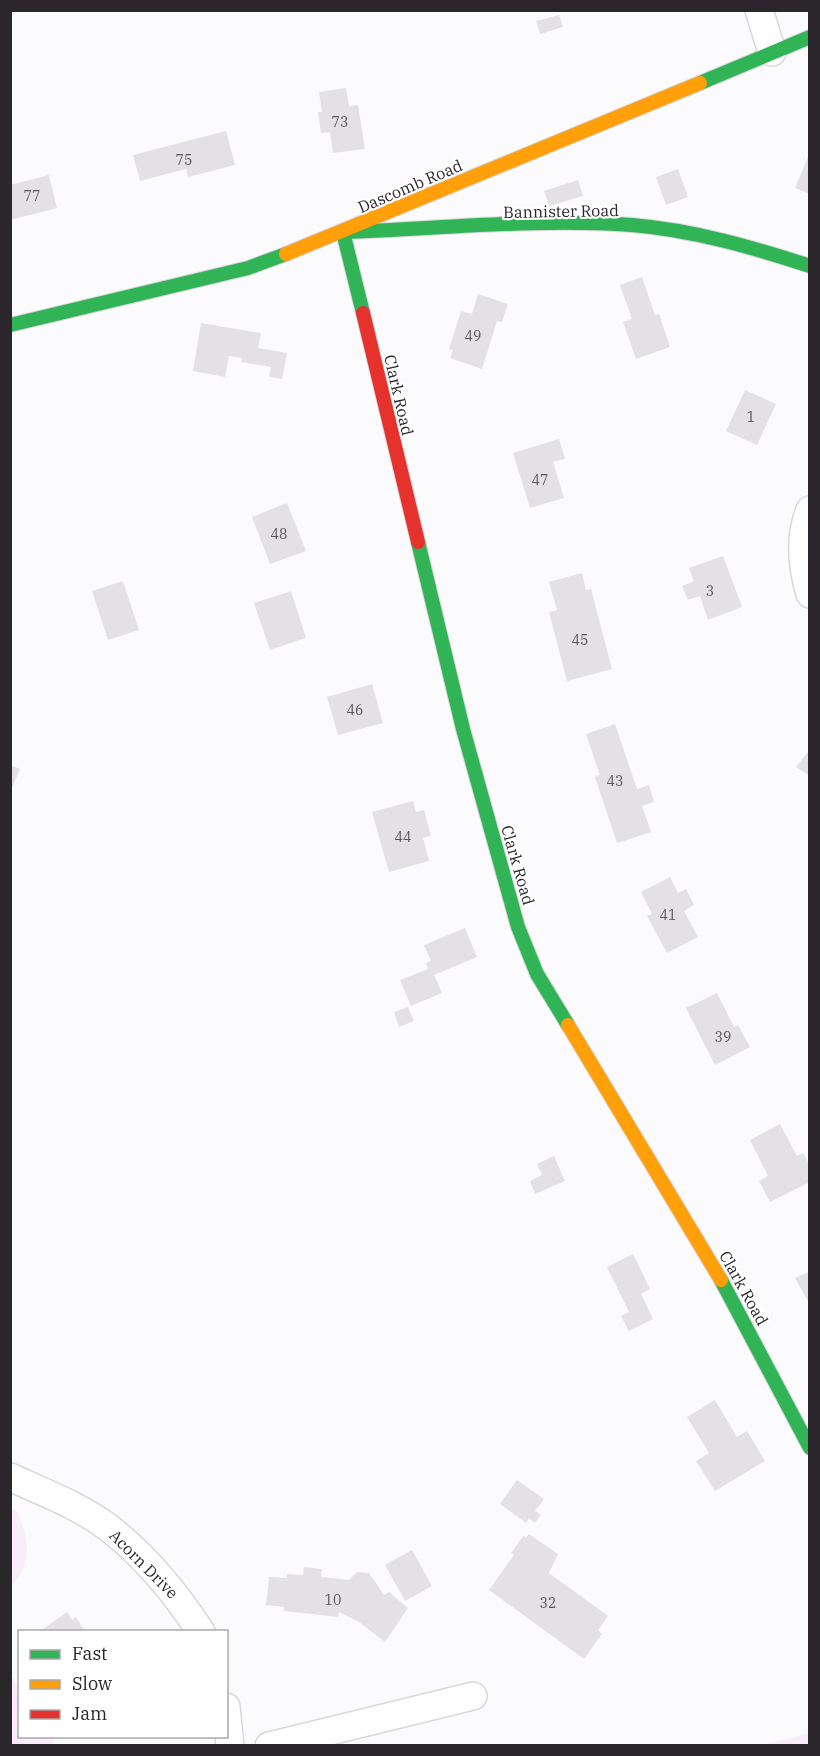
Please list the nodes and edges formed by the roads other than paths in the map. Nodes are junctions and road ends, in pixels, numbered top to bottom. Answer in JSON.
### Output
{"nodes":[{"id":1,"x":759,"y":10,"type":"edge"},
{"id":2,"x":810,"y":37,"type":"edge"},
{"id":3,"x":772,"y":52,"type":"junction"},
{"id":4,"x":343,"y":232,"type":"junction"},
{"id":5,"x":810,"y":266,"type":"edge"},
{"id":6,"x":10,"y":325,"type":"edge"},
{"id":7,"x":810,"y":510,"type":"edge"},
{"id":8,"x":810,"y":594,"type":"edge"},
{"id":9,"x":810,"y":1448,"type":"edge"},
{"id":10,"x":10,"y":1477,"type":"edge"},
{"id":11,"x":200,"y":1630,"type":"edge"},
{"id":12,"x":473,"y":1696,"type":"dead end"},
{"id":13,"x":228,"y":1726,"type":"edge"},
{"id":14,"x":230,"y":1746,"type":"edge"},
{"id":15,"x":269,"y":1746,"type":"edge"}],
"edges":[{"from":1,"to":3,"type":"street"},
{"from":2,"to":3,"type":"main road","name":"Dascomb Road"},
{"from":3,"to":4,"type":"main road","name":"Dascomb Road"},
{"from":4,"to":5,"type":"main road","name":"Bannister Road"},
{"from":4,"to":6,"type":"main road","name":"Dascomb Road"},
{"from":4,"to":9,"type":"main road","name":"Clark Road"},
{"from":7,"to":8,"type":"street"},
{"from":10,"to":11,"type":"street","name":"Acorn Drive"},
{"from":12,"to":15,"type":"street"},
{"from":13,"to":14,"type":"street"}]}
